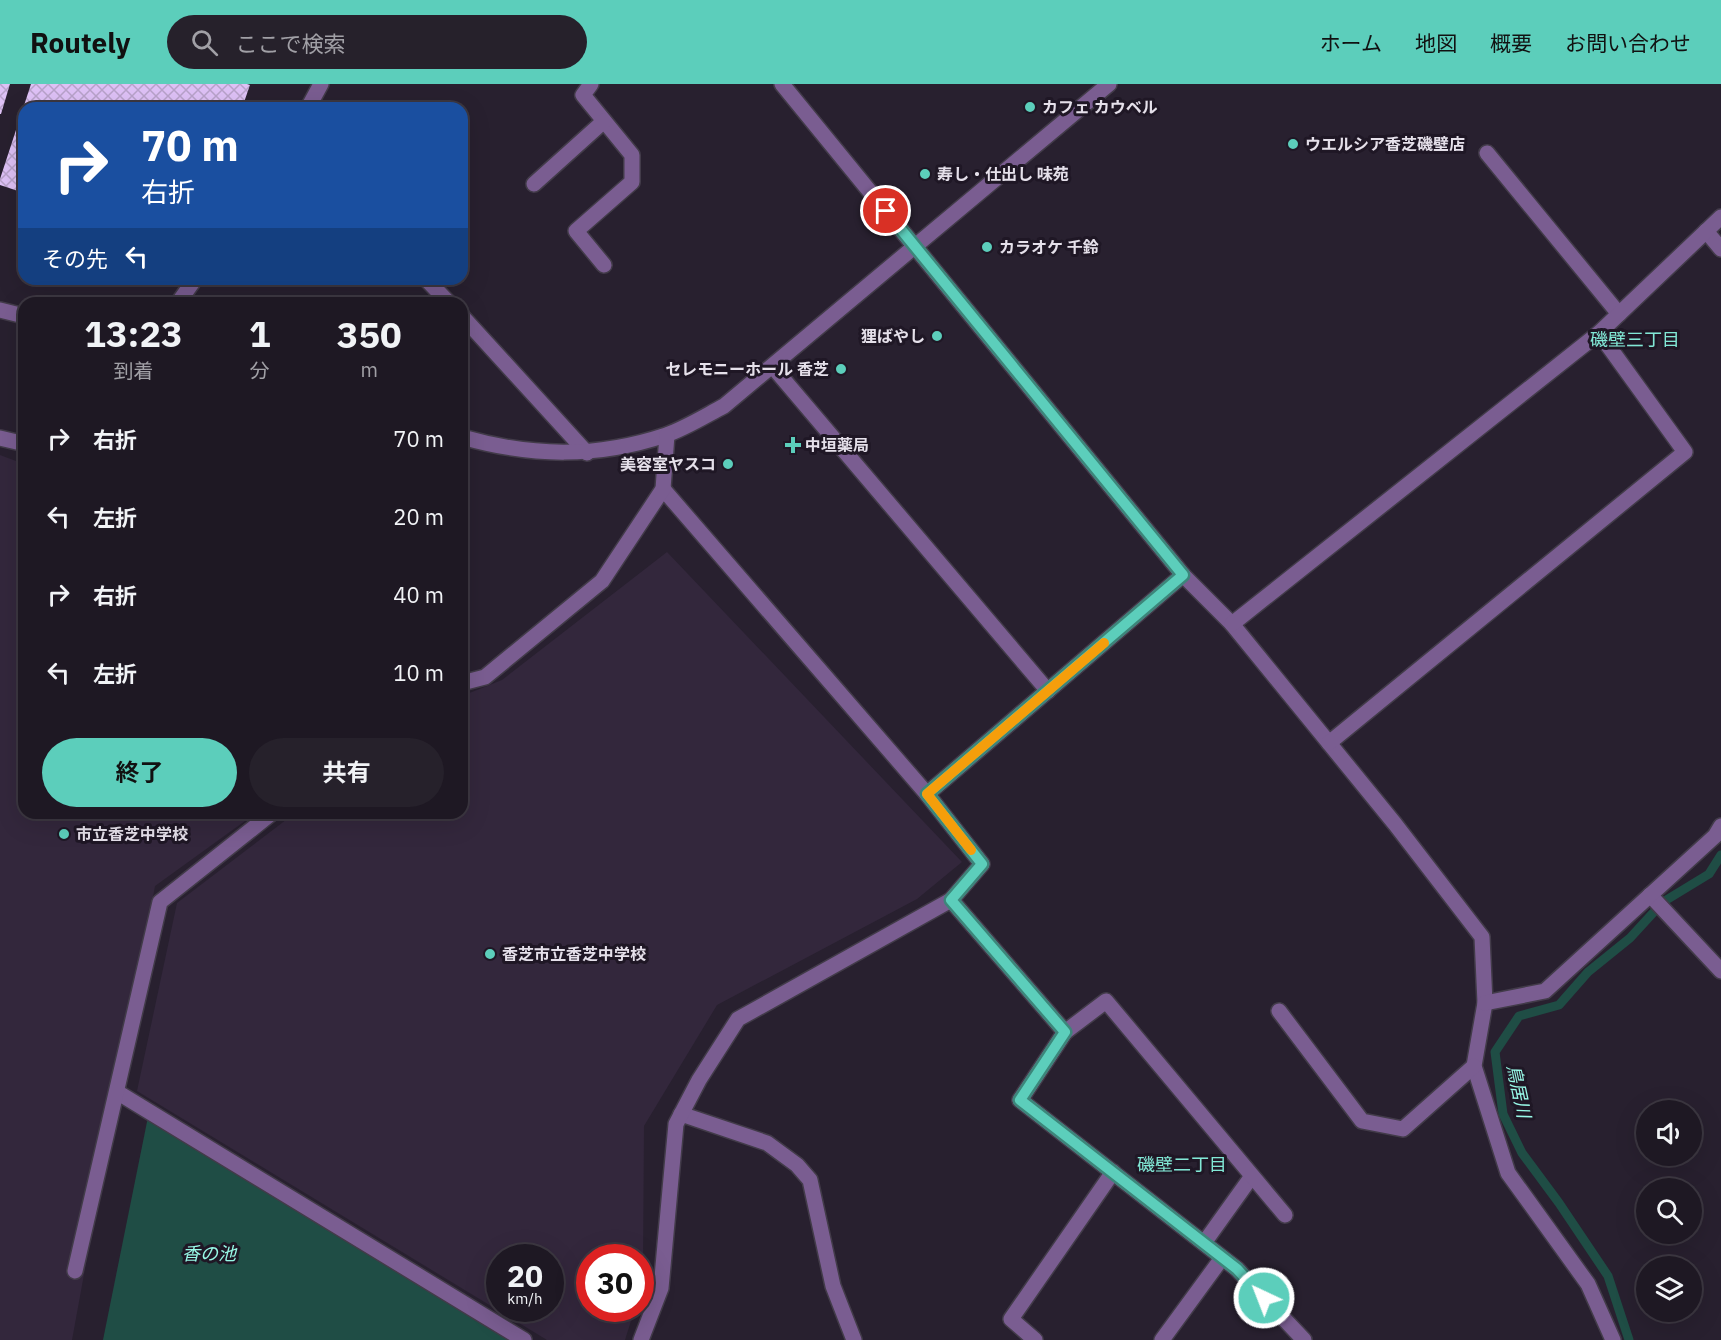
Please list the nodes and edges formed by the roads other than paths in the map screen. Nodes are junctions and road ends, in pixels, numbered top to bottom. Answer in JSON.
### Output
{"nodes":[{"id":1,"x":321,"y":84,"type":"edge"},
{"id":2,"x":591,"y":84,"type":"edge"},
{"id":3,"x":782,"y":84,"type":"edge"},
{"id":4,"x":1109,"y":84,"type":"edge"},
{"id":5,"x":311,"y":102,"type":"edge"},
{"id":6,"x":604,"y":121,"type":"junction"},
{"id":7,"x":1487,"y":153,"type":"dead end"},
{"id":8,"x":534,"y":184,"type":"dead end"},
{"id":9,"x":1721,"y":217,"type":"edge"},
{"id":10,"x":1706,"y":231,"type":"junction"},
{"id":11,"x":915,"y":247,"type":"junction"},
{"id":12,"x":1721,"y":249,"type":"edge"},
{"id":13,"x":604,"y":265,"type":"dead end"},
{"id":14,"x":432,"y":285,"type":"edge"},
{"id":15,"x":443,"y":297,"type":"edge"},
{"id":16,"x":0,"y":310,"type":"edge"},
{"id":17,"x":18,"y":314,"type":"edge"},
{"id":18,"x":1618,"y":314,"type":"junction"},
{"id":19,"x":468,"y":323,"type":"edge"},
{"id":20,"x":1599,"y":333,"type":"junction"},
{"id":21,"x":773,"y":367,"type":"junction"},
{"id":22,"x":667,"y":435,"type":"junction"},
{"id":23,"x":0,"y":438,"type":"edge"},
{"id":24,"x":468,"y":439,"type":"edge"},
{"id":25,"x":18,"y":442,"type":"edge"},
{"id":26,"x":587,"y":453,"type":"junction"},
{"id":27,"x":663,"y":489,"type":"junction"},
{"id":28,"x":1183,"y":575,"type":"junction"},
{"id":29,"x":1232,"y":624,"type":"junction"},
{"id":30,"x":468,"y":681,"type":"edge"},
{"id":31,"x":1048,"y":691,"type":"junction"},
{"id":32,"x":1329,"y":743,"type":"junction"},
{"id":33,"x":927,"y":794,"type":"junction"},
{"id":34,"x":264,"y":819,"type":"edge"},
{"id":35,"x":1721,"y":826,"type":"edge"},
{"id":36,"x":1650,"y":895,"type":"junction"},
{"id":37,"x":951,"y":900,"type":"junction"},
{"id":38,"x":1721,"y":970,"type":"edge"},
{"id":39,"x":1485,"y":1003,"type":"junction"},
{"id":40,"x":1279,"y":1011,"type":"dead end"},
{"id":41,"x":1065,"y":1032,"type":"junction"},
{"id":42,"x":1474,"y":1066,"type":"junction"},
{"id":43,"x":117,"y":1092,"type":"junction"},
{"id":44,"x":681,"y":1114,"type":"junction"},
{"id":45,"x":1113,"y":1172,"type":"junction"},
{"id":46,"x":1252,"y":1176,"type":"junction"},
{"id":47,"x":1285,"y":1215,"type":"dead end"},
{"id":48,"x":1204,"y":1243,"type":"junction"},
{"id":49,"x":1222,"y":1258,"type":"junction"},
{"id":50,"x":75,"y":1271,"type":"dead end"},
{"id":51,"x":524,"y":1340,"type":"edge"},
{"id":52,"x":641,"y":1340,"type":"edge"},
{"id":53,"x":854,"y":1340,"type":"edge"},
{"id":54,"x":1035,"y":1340,"type":"edge"},
{"id":55,"x":1162,"y":1340,"type":"edge"},
{"id":56,"x":1304,"y":1340,"type":"edge"},
{"id":57,"x":1613,"y":1340,"type":"edge"}],
"edges":[{"from":1,"to":5,"type":"street"},
{"from":2,"to":6,"type":"street"},
{"from":3,"to":11,"type":"street"},
{"from":4,"to":11,"type":"street"},
{"from":6,"to":8,"type":"street"},
{"from":6,"to":13,"type":"street"},
{"from":7,"to":18,"type":"street"},
{"from":9,"to":10,"type":"street"},
{"from":10,"to":12,"type":"street"},
{"from":10,"to":18,"type":"street"},
{"from":11,"to":21,"type":"street"},
{"from":11,"to":28,"type":"street"},
{"from":14,"to":15,"type":"street"},
{"from":16,"to":17,"type":"street"},
{"from":18,"to":20,"type":"street"},
{"from":19,"to":26,"type":"street"},
{"from":20,"to":29,"type":"street"},
{"from":20,"to":32,"type":"street"},
{"from":21,"to":22,"type":"street"},
{"from":21,"to":31,"type":"street"},
{"from":22,"to":26,"type":"street"},
{"from":22,"to":27,"type":"street"},
{"from":23,"to":25,"type":"street"},
{"from":24,"to":26,"type":"street"},
{"from":27,"to":30,"type":"street"},
{"from":27,"to":33,"type":"street"},
{"from":28,"to":29,"type":"street"},
{"from":28,"to":31,"type":"street"},
{"from":29,"to":32,"type":"street"},
{"from":31,"to":33,"type":"street"},
{"from":32,"to":39,"type":"street"},
{"from":33,"to":37,"type":"street"},
{"from":34,"to":43,"type":"street"},
{"from":35,"to":36,"type":"street"},
{"from":36,"to":38,"type":"street"},
{"from":36,"to":39,"type":"street"},
{"from":37,"to":41,"type":"street"},
{"from":37,"to":44,"type":"street"},
{"from":39,"to":42,"type":"street"},
{"from":40,"to":42,"type":"street"},
{"from":41,"to":45,"type":"street"},
{"from":41,"to":46,"type":"street"},
{"from":42,"to":57,"type":"street"},
{"from":43,"to":50,"type":"street"},
{"from":43,"to":51,"type":"street"},
{"from":44,"to":52,"type":"street"},
{"from":44,"to":53,"type":"street"},
{"from":45,"to":48,"type":"street"},
{"from":45,"to":54,"type":"street"},
{"from":46,"to":47,"type":"street"},
{"from":46,"to":48,"type":"street"},
{"from":48,"to":49,"type":"street"},
{"from":49,"to":55,"type":"street"},
{"from":49,"to":56,"type":"street"}]}
